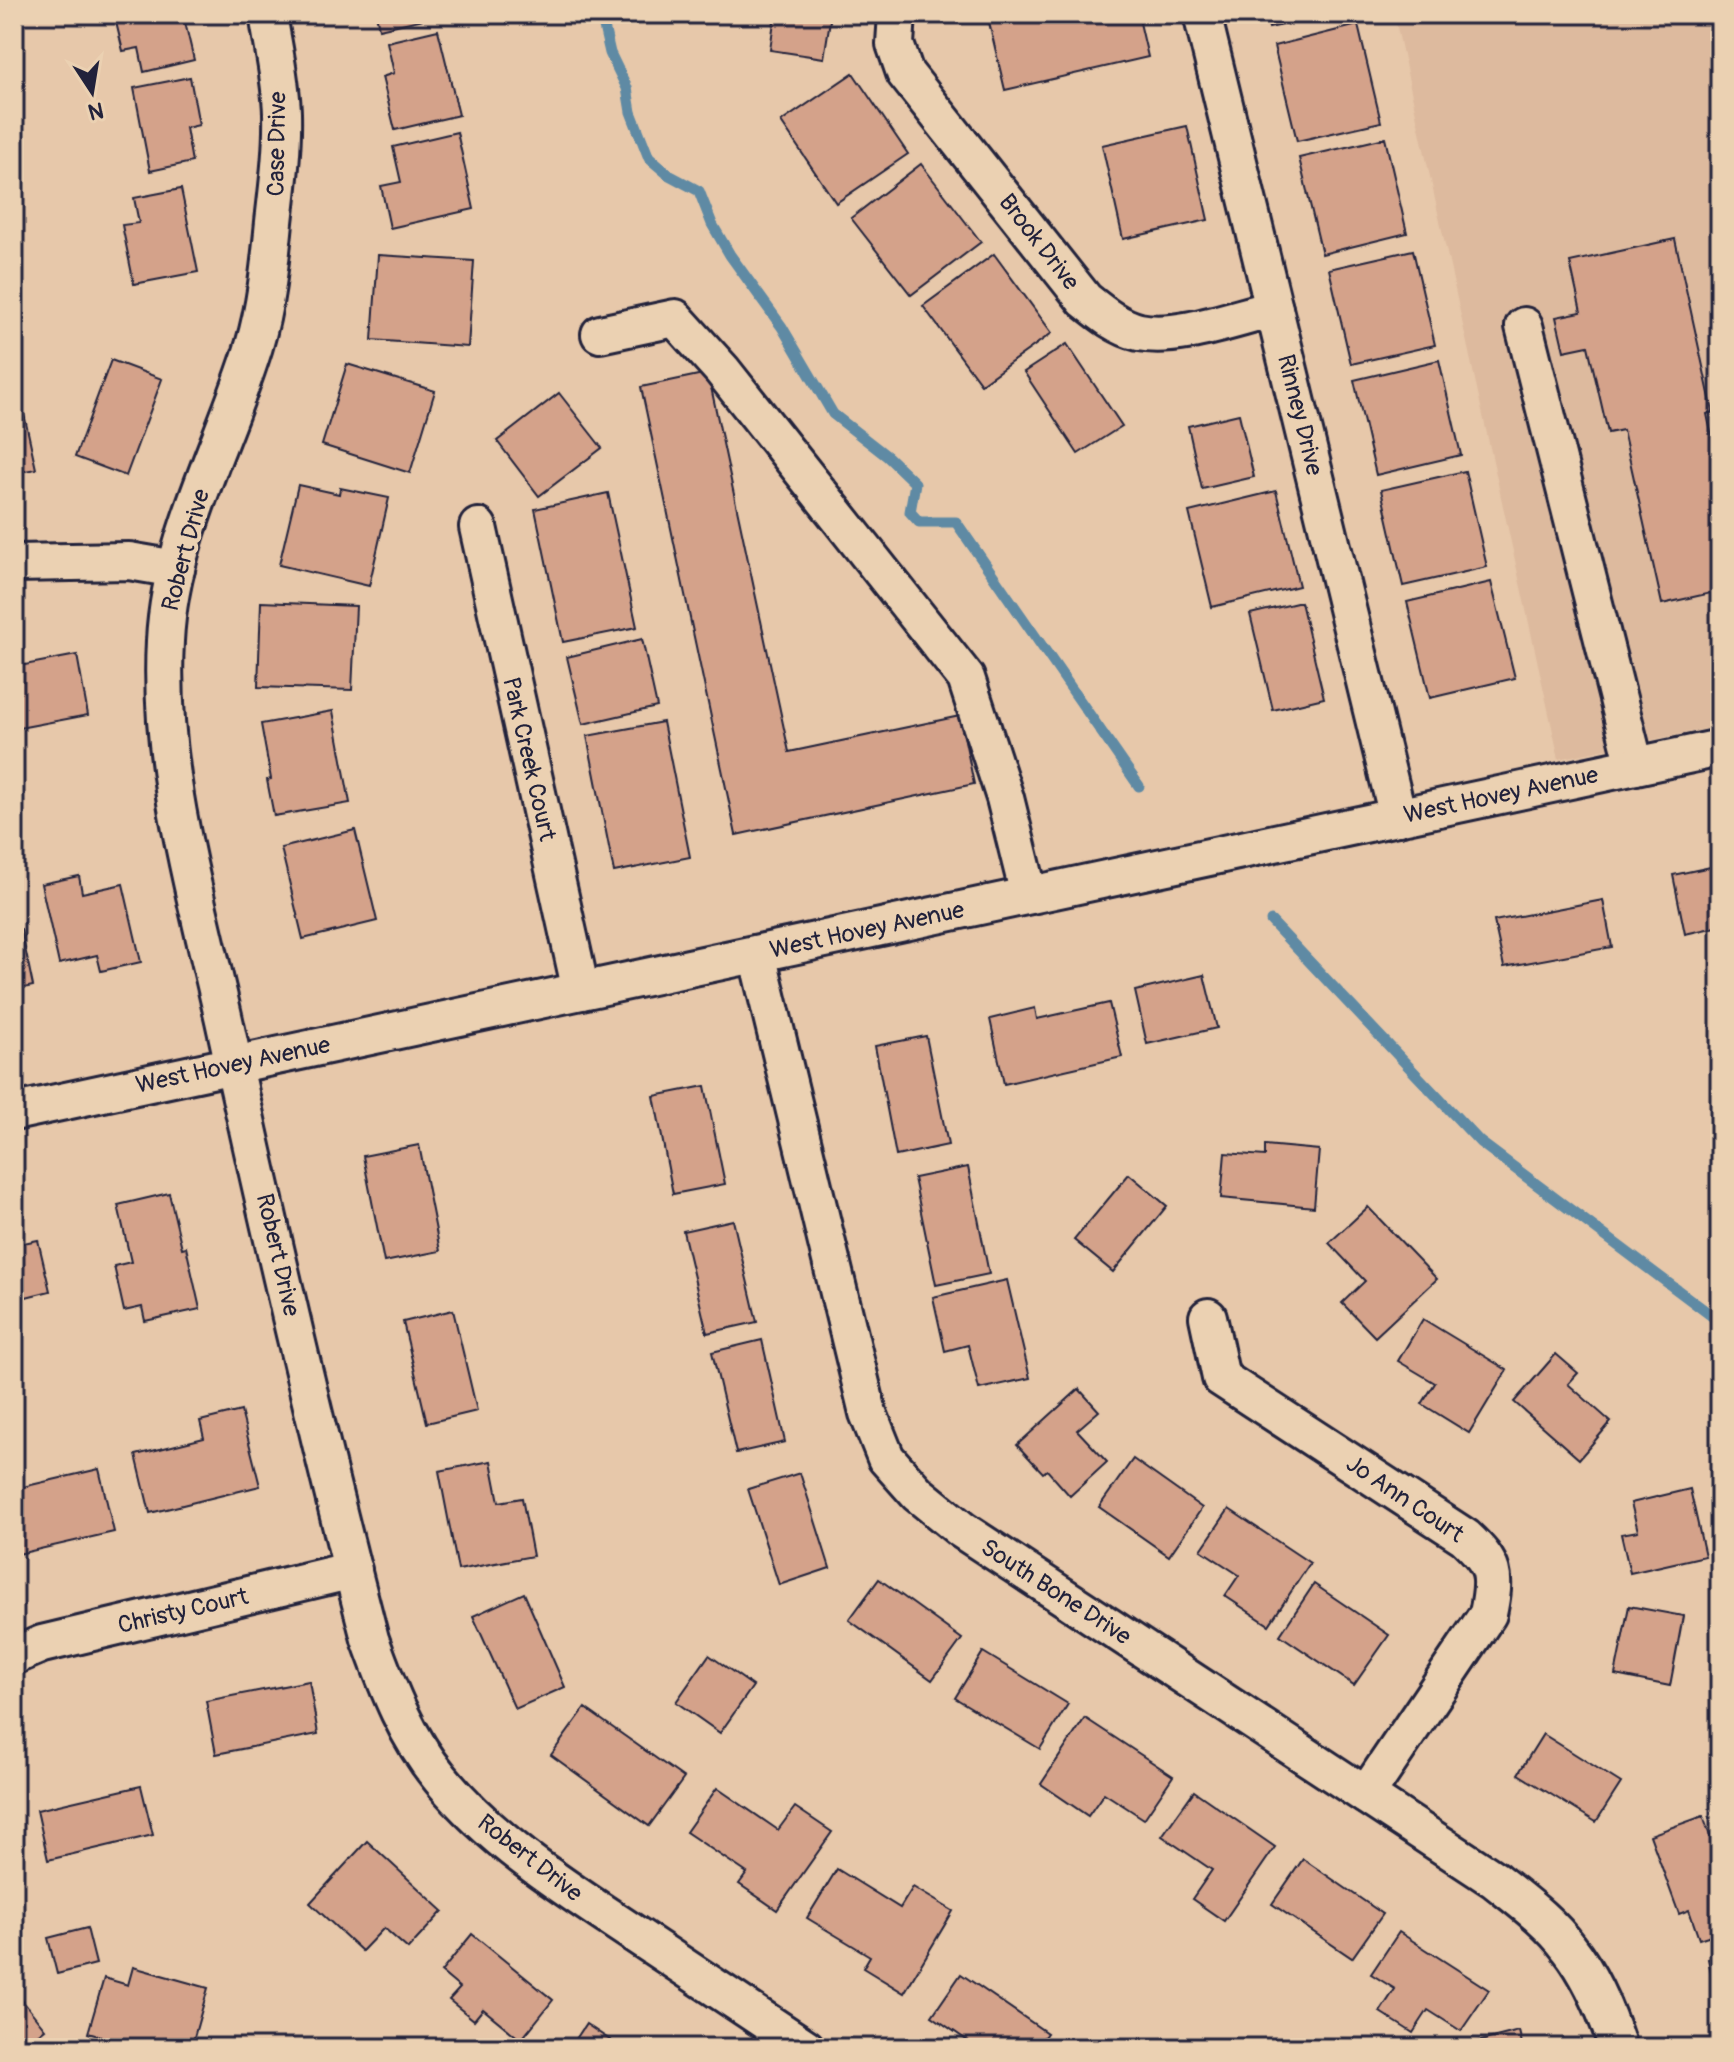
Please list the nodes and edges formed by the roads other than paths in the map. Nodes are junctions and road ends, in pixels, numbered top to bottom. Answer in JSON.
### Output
{"nodes":[{"id":1,"x":268,"y":14,"type":"edge"},
{"id":2,"x":897,"y":14,"type":"edge"},
{"id":3,"x":1202,"y":14,"type":"edge"},
{"id":4,"x":267,"y":275,"type":"joint"},
{"id":5,"x":1274,"y":309,"type":"junction"},
{"id":6,"x":1524,"y":326,"type":"dead end"},
{"id":7,"x":600,"y":334,"type":"dead end"},
{"id":8,"x":478,"y":527,"type":"dead end"},
{"id":9,"x":14,"y":563,"type":"edge"},
{"id":10,"x":176,"y":569,"type":"junction"},
{"id":11,"x":1720,"y":748,"type":"edge"},
{"id":12,"x":1635,"y":766,"type":"junction"},
{"id":13,"x":1398,"y":817,"type":"junction"},
{"id":14,"x":1029,"y":895,"type":"junction"},
{"id":15,"x":757,"y":954,"type":"junction"},
{"id":16,"x":581,"y":991,"type":"junction"},
{"id":17,"x":234,"y":1065,"type":"junction"},
{"id":18,"x":14,"y":1112,"type":"edge"},
{"id":19,"x":1208,"y":1317,"type":"dead end"},
{"id":20,"x":353,"y":1570,"type":"junction"},
{"id":21,"x":14,"y":1656,"type":"edge"},
{"id":22,"x":1366,"y":1795,"type":"junction"},
{"id":23,"x":806,"y":2048,"type":"edge"},
{"id":24,"x":1618,"y":2048,"type":"edge"}],
"edges":[{"from":1,"to":4,"type":"street","name":"Case Drive"},
{"from":2,"to":5,"type":"street","name":"Brook Drive"},
{"from":3,"to":5,"type":"street","name":"Rinney Drive"},
{"from":4,"to":10,"type":"street","name":"Robert Drive"},
{"from":5,"to":13,"type":"street","name":"Rinney Drive"},
{"from":6,"to":12,"type":"street"},
{"from":7,"to":14,"type":"street"},
{"from":8,"to":16,"type":"street","name":"Park Creek Court"},
{"from":9,"to":10,"type":"street"},
{"from":10,"to":17,"type":"street","name":"Robert Drive"},
{"from":11,"to":12,"type":"street","name":"West Hovey Avenue"},
{"from":12,"to":13,"type":"street","name":"West Hovey Avenue"},
{"from":13,"to":14,"type":"street","name":"West Hovey Avenue"},
{"from":14,"to":15,"type":"street","name":"West Hovey Avenue"},
{"from":15,"to":16,"type":"street","name":"West Hovey Avenue"},
{"from":15,"to":22,"type":"street","name":"South Bone Drive"},
{"from":16,"to":17,"type":"street","name":"West Hovey Avenue"},
{"from":17,"to":18,"type":"street","name":"West Hovey Avenue"},
{"from":17,"to":20,"type":"street","name":"Robert Drive"},
{"from":19,"to":22,"type":"street","name":"Jo Ann Court"},
{"from":20,"to":21,"type":"street","name":"Christy Court"},
{"from":20,"to":23,"type":"street","name":"Robert Drive"},
{"from":22,"to":24,"type":"street","name":"South Bone Drive"}]}
